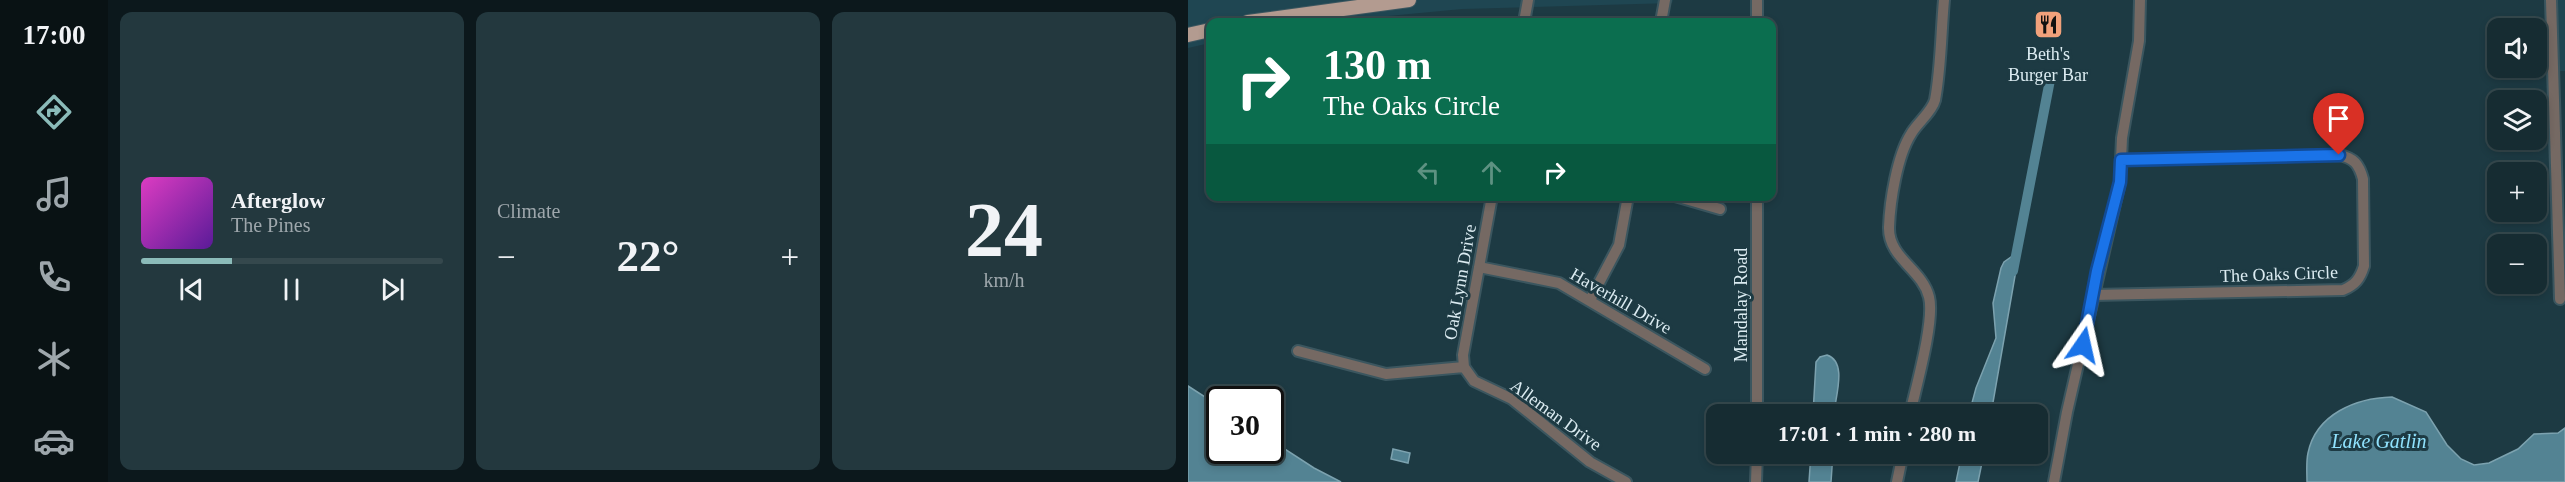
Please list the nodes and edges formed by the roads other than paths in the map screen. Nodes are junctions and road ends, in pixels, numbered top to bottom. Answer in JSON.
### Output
{"nodes":[{"id":1,"x":1409,"y":0,"type":"edge"},
{"id":2,"x":1528,"y":0,"type":"edge"},
{"id":3,"x":1665,"y":0,"type":"edge"},
{"id":4,"x":1757,"y":0,"type":"edge"},
{"id":5,"x":1944,"y":0,"type":"edge"},
{"id":6,"x":2140,"y":0,"type":"edge"},
{"id":7,"x":2551,"y":0,"type":"edge"},
{"id":8,"x":1277,"y":18,"type":"edge"},
{"id":9,"x":1525,"y":18,"type":"edge"},
{"id":10,"x":1662,"y":18,"type":"edge"},
{"id":11,"x":1757,"y":18,"type":"edge"},
{"id":12,"x":1206,"y":31,"type":"edge"},
{"id":13,"x":1188,"y":35,"type":"edge"},
{"id":14,"x":2121,"y":160,"type":"junction"},
{"id":15,"x":1491,"y":201,"type":"edge"},
{"id":16,"x":1627,"y":201,"type":"edge"},
{"id":17,"x":1692,"y":201,"type":"edge"},
{"id":18,"x":1757,"y":201,"type":"edge"},
{"id":19,"x":1720,"y":209,"type":"dead end"},
{"id":20,"x":1479,"y":267,"type":"junction"},
{"id":21,"x":2093,"y":295,"type":"junction"},
{"id":22,"x":2560,"y":299,"type":"dead end"},
{"id":23,"x":1590,"y":300,"type":"junction"},
{"id":24,"x":1298,"y":351,"type":"dead end"},
{"id":25,"x":1705,"y":369,"type":"dead end"},
{"id":26,"x":1466,"y":370,"type":"junction"},
{"id":27,"x":1757,"y":404,"type":"edge"},
{"id":28,"x":1912,"y":404,"type":"edge"},
{"id":29,"x":1757,"y":464,"type":"edge"},
{"id":30,"x":1901,"y":464,"type":"edge"},
{"id":31,"x":1626,"y":482,"type":"edge"},
{"id":32,"x":1756,"y":482,"type":"edge"},
{"id":33,"x":1897,"y":482,"type":"edge"},
{"id":34,"x":2054,"y":482,"type":"edge"}],
"edges":[{"from":1,"to":8,"type":"main road"},
{"from":2,"to":9,"type":"street"},
{"from":3,"to":10,"type":"street"},
{"from":4,"to":11,"type":"street"},
{"from":5,"to":28,"type":"street"},
{"from":6,"to":14,"type":"street"},
{"from":7,"to":22,"type":"street"},
{"from":12,"to":13,"type":"main road"},
{"from":14,"to":21,"type":"street"},
{"from":14,"to":21,"type":"street","name":"The Oaks Circle"},
{"from":15,"to":20,"type":"street","name":"Oak Lynn Drive"},
{"from":16,"to":23,"type":"street"},
{"from":17,"to":19,"type":"street"},
{"from":18,"to":27,"type":"street","name":"Mandalay Road"},
{"from":20,"to":23,"type":"street","name":"Haverhill Drive"},
{"from":20,"to":26,"type":"street","name":"Oak Lynn Drive"},
{"from":21,"to":34,"type":"street"},
{"from":23,"to":25,"type":"street","name":"Haverhill Drive"},
{"from":24,"to":26,"type":"street"},
{"from":26,"to":31,"type":"street","name":"Alleman Drive"},
{"from":29,"to":32,"type":"street"},
{"from":30,"to":33,"type":"street"}]}
